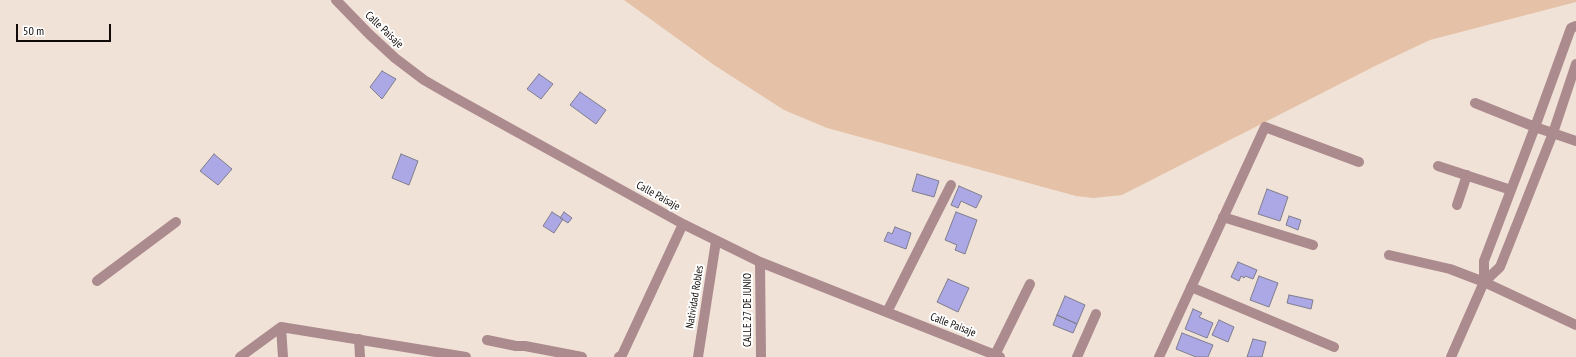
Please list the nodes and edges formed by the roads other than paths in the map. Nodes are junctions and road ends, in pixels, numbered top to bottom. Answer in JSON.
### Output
{"nodes":[{"id":1,"x":336,"y":0,"type":"edge"},
{"id":2,"x":1576,"y":26,"type":"edge"},
{"id":3,"x":1576,"y":64,"type":"edge"},
{"id":4,"x":1474,"y":104,"type":"dead end"},
{"id":5,"x":1535,"y":127,"type":"junction"},
{"id":6,"x":1553,"y":133,"type":"junction"},
{"id":7,"x":1576,"y":141,"type":"edge"},
{"id":8,"x":1359,"y":162,"type":"dead end"},
{"id":9,"x":1438,"y":166,"type":"dead end"},
{"id":10,"x":1467,"y":175,"type":"junction"},
{"id":11,"x":951,"y":185,"type":"dead end"},
{"id":12,"x":1511,"y":190,"type":"junction"},
{"id":13,"x":1457,"y":205,"type":"dead end"},
{"id":14,"x":1224,"y":217,"type":"junction"},
{"id":15,"x":176,"y":222,"type":"dead end"},
{"id":16,"x":683,"y":224,"type":"junction"},
{"id":17,"x":716,"y":241,"type":"junction"},
{"id":18,"x":1313,"y":245,"type":"dead end"},
{"id":19,"x":1389,"y":255,"type":"dead end"},
{"id":20,"x":760,"y":262,"type":"junction"},
{"id":21,"x":97,"y":281,"type":"dead end"},
{"id":22,"x":1484,"y":282,"type":"junction"},
{"id":23,"x":1030,"y":284,"type":"dead end"},
{"id":24,"x":1191,"y":287,"type":"junction"},
{"id":25,"x":887,"y":312,"type":"junction"},
{"id":26,"x":1096,"y":314,"type":"dead end"},
{"id":27,"x":1576,"y":325,"type":"edge"},
{"id":28,"x":281,"y":327,"type":"junction"},
{"id":29,"x":359,"y":339,"type":"junction"},
{"id":30,"x":487,"y":340,"type":"dead end"},
{"id":31,"x":1334,"y":347,"type":"dead end"},
{"id":32,"x":436,"y":355,"type":"edge"},
{"id":33,"x":998,"y":356,"type":"edge"},
{"id":34,"x":240,"y":357,"type":"edge"},
{"id":35,"x":283,"y":357,"type":"edge"},
{"id":36,"x":360,"y":357,"type":"edge"},
{"id":37,"x":466,"y":357,"type":"edge"},
{"id":38,"x":582,"y":357,"type":"edge"},
{"id":39,"x":619,"y":357,"type":"edge"},
{"id":40,"x":698,"y":357,"type":"edge"},
{"id":41,"x":760,"y":357,"type":"edge"},
{"id":42,"x":1077,"y":357,"type":"edge"},
{"id":43,"x":1159,"y":357,"type":"edge"},
{"id":44,"x":1451,"y":357,"type":"edge"}],
"edges":[{"from":1,"to":16,"type":"street","name":"Calle Paisaje"},
{"from":2,"to":5,"type":"street"},
{"from":3,"to":6,"type":"street"},
{"from":4,"to":5,"type":"street"},
{"from":5,"to":6,"type":"street"},
{"from":5,"to":12,"type":"street"},
{"from":6,"to":7,"type":"street"},
{"from":6,"to":22,"type":"street"},
{"from":8,"to":14,"type":"street"},
{"from":9,"to":10,"type":"street"},
{"from":10,"to":12,"type":"street"},
{"from":10,"to":13,"type":"street"},
{"from":11,"to":25,"type":"street"},
{"from":12,"to":22,"type":"street"},
{"from":14,"to":18,"type":"street"},
{"from":14,"to":24,"type":"street"},
{"from":15,"to":21,"type":"street"},
{"from":16,"to":17,"type":"street","name":"Calle Paisaje"},
{"from":16,"to":39,"type":"street"},
{"from":17,"to":20,"type":"street","name":"Calle Paisaje"},
{"from":17,"to":40,"type":"street","name":"Natividad Robles"},
{"from":19,"to":22,"type":"street"},
{"from":20,"to":25,"type":"street","name":"Calle Paisaje"},
{"from":20,"to":41,"type":"street","name":"CALLE 27 DE JUNIO"},
{"from":22,"to":27,"type":"street"},
{"from":22,"to":44,"type":"street"},
{"from":23,"to":33,"type":"street"},
{"from":24,"to":31,"type":"street"},
{"from":24,"to":43,"type":"street"},
{"from":25,"to":33,"type":"street","name":"Calle Paisaje"},
{"from":26,"to":42,"type":"street"},
{"from":28,"to":29,"type":"street"},
{"from":28,"to":34,"type":"street"},
{"from":28,"to":35,"type":"street"},
{"from":29,"to":32,"type":"street"},
{"from":29,"to":36,"type":"street"},
{"from":30,"to":38,"type":"street"},
{"from":32,"to":37,"type":"street"}]}
